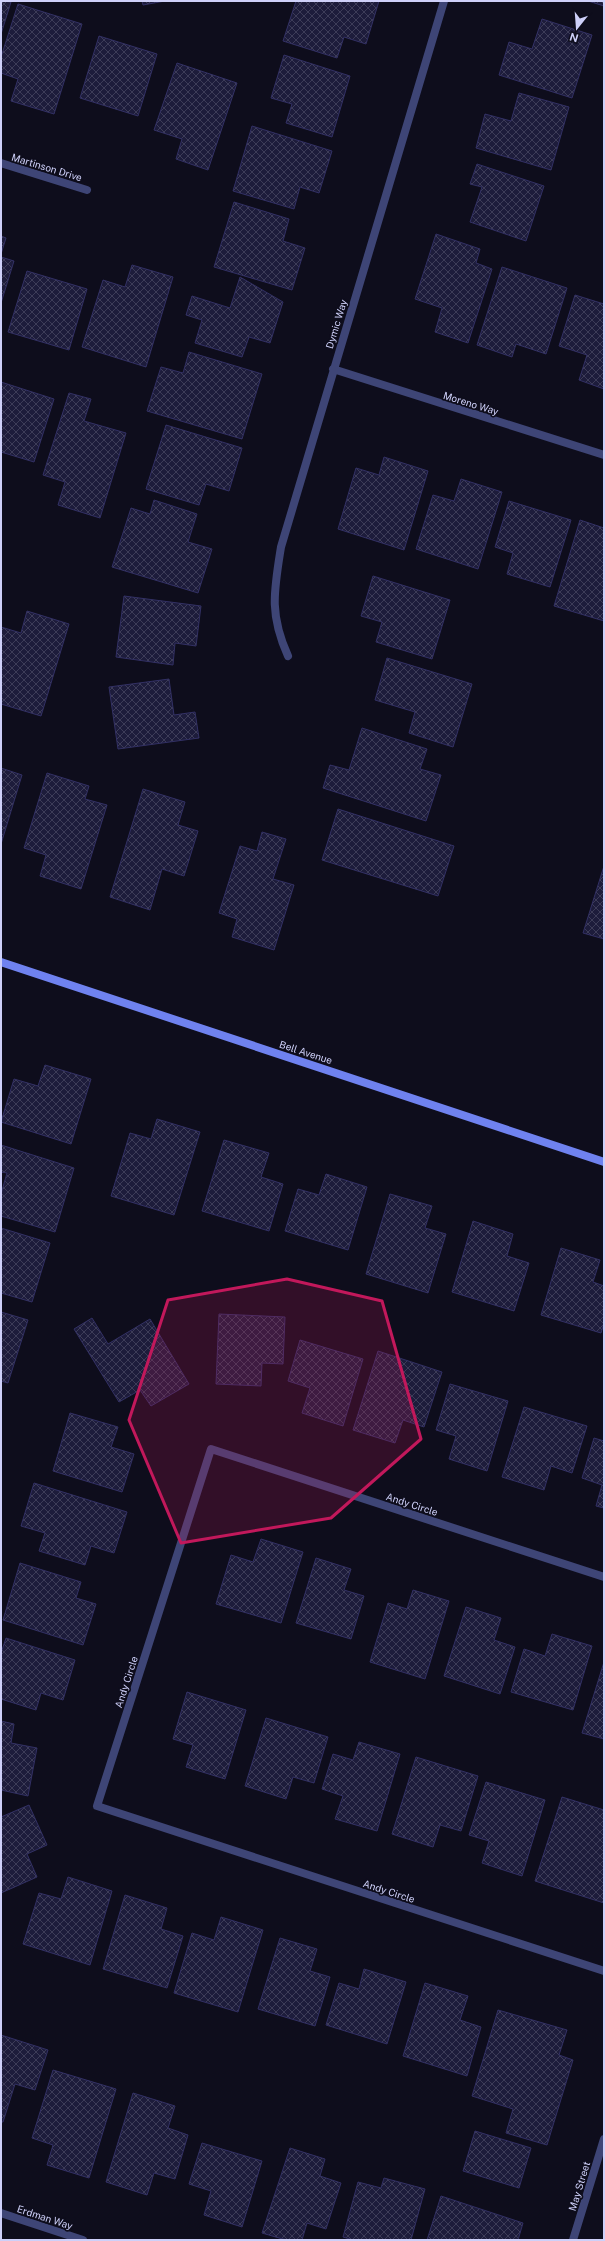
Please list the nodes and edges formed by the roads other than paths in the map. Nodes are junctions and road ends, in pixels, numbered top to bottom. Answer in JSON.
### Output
{"nodes":[{"id":1,"x":444,"y":1,"type":"edge"},
{"id":2,"x":1,"y":163,"type":"edge"},
{"id":3,"x":87,"y":190,"type":"dead end"},
{"id":4,"x":333,"y":370,"type":"junction"},
{"id":5,"x":604,"y":455,"type":"edge"},
{"id":6,"x":288,"y":656,"type":"dead end"},
{"id":7,"x":1,"y":962,"type":"edge"},
{"id":8,"x":604,"y":1162,"type":"edge"},
{"id":9,"x":604,"y":1577,"type":"edge"},
{"id":10,"x":604,"y":1971,"type":"edge"},
{"id":11,"x":604,"y":2138,"type":"edge"},
{"id":12,"x":1,"y":2213,"type":"edge"},
{"id":13,"x":83,"y":2240,"type":"edge"},
{"id":14,"x":573,"y":2240,"type":"edge"}],
"edges":[{"from":1,"to":4,"type":"street","name":"Dymic Way"},
{"from":2,"to":3,"type":"street","name":"Martinson Drive"},
{"from":4,"to":5,"type":"street","name":"Moreno Way"},
{"from":4,"to":6,"type":"street","name":"Dymic Way"},
{"from":7,"to":8,"type":"main road","name":"Bell Avenue"},
{"from":9,"to":10,"type":"street","name":"Andy Circle"},
{"from":11,"to":14,"type":"street","name":"May Street"},
{"from":12,"to":13,"type":"street","name":"Erdman Way"}]}
